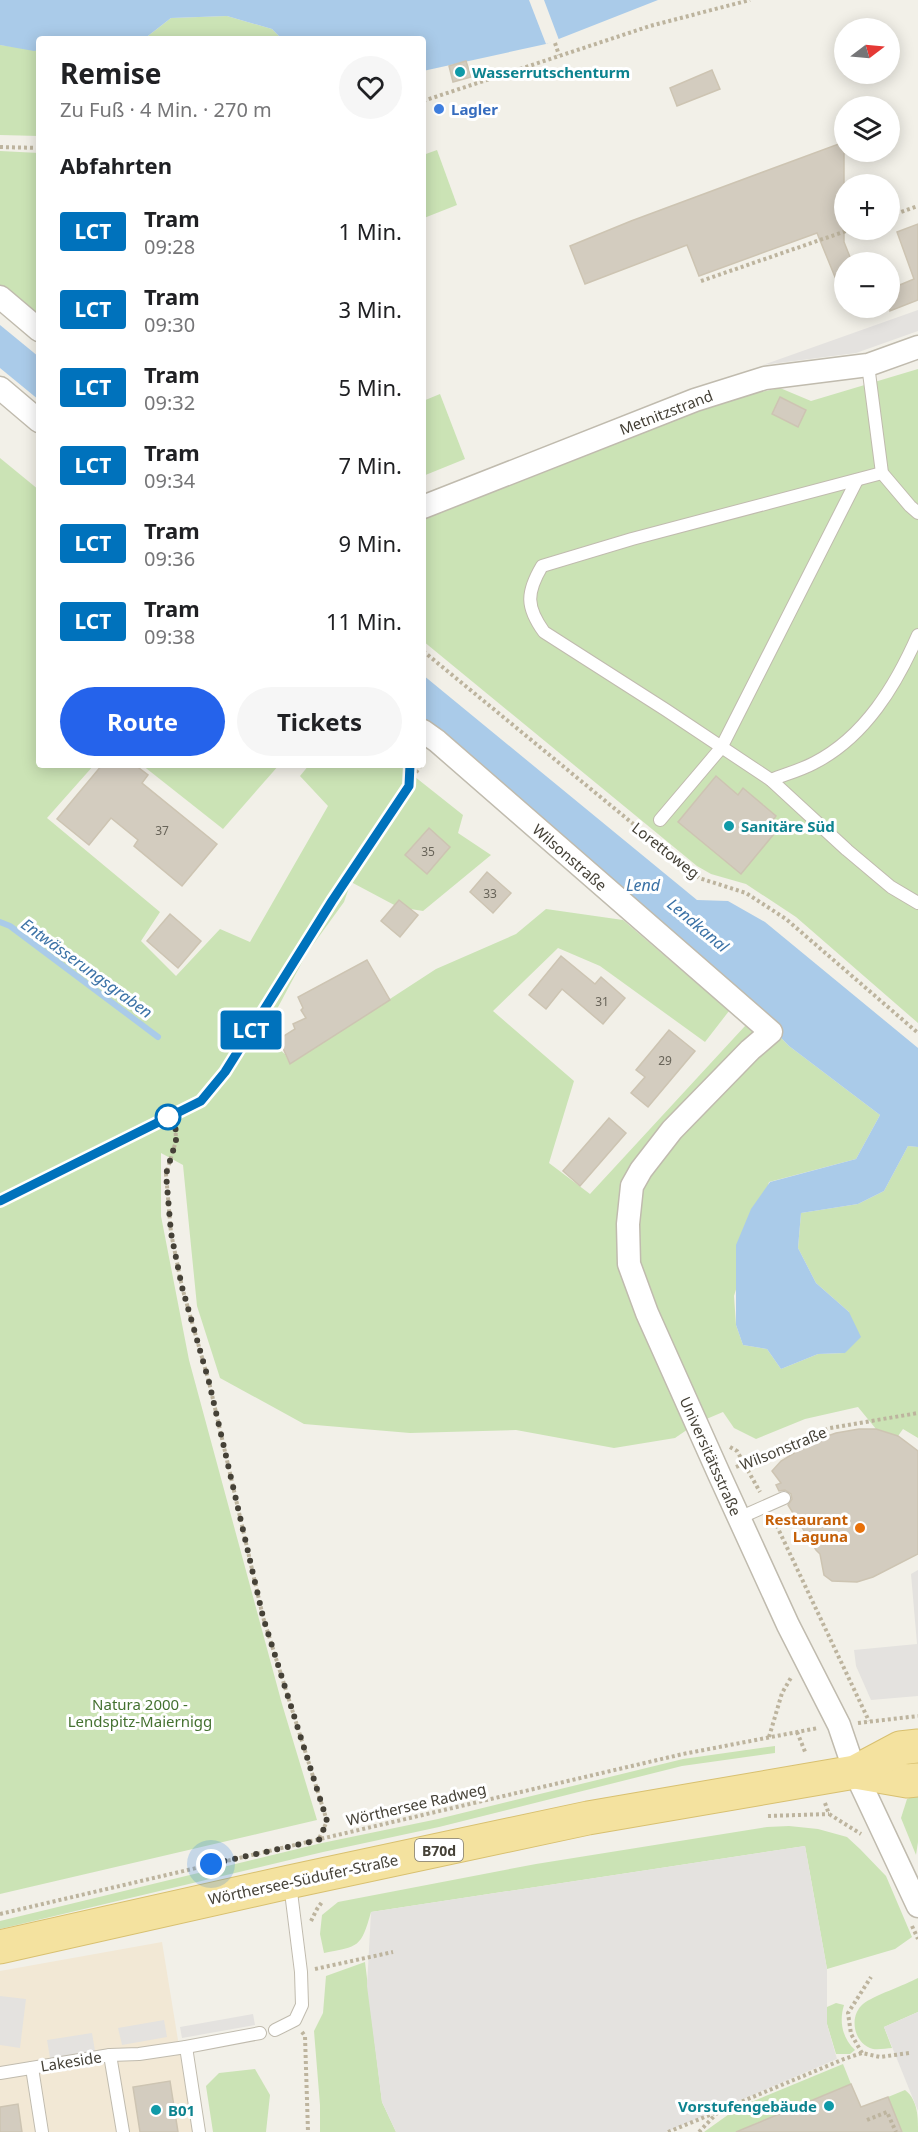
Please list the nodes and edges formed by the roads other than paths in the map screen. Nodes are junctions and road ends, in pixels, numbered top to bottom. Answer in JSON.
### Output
{"nodes":[{"id":1,"x":0,"y":297,"type":"edge"},
{"id":2,"x":36,"y":327,"type":"edge"},
{"id":3,"x":918,"y":346,"type":"edge"},
{"id":4,"x":868,"y":364,"type":"junction"},
{"id":5,"x":0,"y":388,"type":"edge"},
{"id":6,"x":36,"y":418,"type":"edge"},
{"id":7,"x":882,"y":473,"type":"junction"},
{"id":8,"x":857,"y":480,"type":"junction"},
{"id":9,"x":426,"y":506,"type":"edge"},
{"id":10,"x":918,"y":513,"type":"edge"},
{"id":11,"x":918,"y":636,"type":"edge"},
{"id":12,"x":426,"y":733,"type":"edge"},
{"id":13,"x":721,"y":748,"type":"junction"},
{"id":14,"x":771,"y":780,"type":"junction"},
{"id":15,"x":660,"y":820,"type":"dead end"},
{"id":16,"x":918,"y":903,"type":"edge"},
{"id":17,"x":771,"y":1032,"type":"joint"},
{"id":18,"x":784,"y":1498,"type":"dead end"},
{"id":19,"x":739,"y":1518,"type":"junction"},
{"id":20,"x":918,"y":1746,"type":"edge"},
{"id":21,"x":855,"y":1772,"type":"junction"},
{"id":22,"x":918,"y":1780,"type":"edge"},
{"id":23,"x":289,"y":1882,"type":"junction"},
{"id":24,"x":918,"y":1906,"type":"edge"},
{"id":25,"x":0,"y":1947,"type":"edge"},
{"id":26,"x":275,"y":2030,"type":"dead end"},
{"id":27,"x":260,"y":2033,"type":"dead end"},
{"id":28,"x":186,"y":2047,"type":"junction"},
{"id":29,"x":111,"y":2055,"type":"junction"},
{"id":30,"x":32,"y":2068,"type":"junction"},
{"id":31,"x":0,"y":2073,"type":"edge"},
{"id":32,"x":42,"y":2132,"type":"edge"},
{"id":33,"x":123,"y":2132,"type":"edge"},
{"id":34,"x":199,"y":2132,"type":"edge"}],
"edges":[{"from":1,"to":2,"type":"street"},
{"from":3,"to":4,"type":"street","name":"Metnitzstrand"},
{"from":4,"to":7,"type":"lane"},
{"from":4,"to":9,"type":"street","name":"Metnitzstrand"},
{"from":5,"to":6,"type":"street"},
{"from":7,"to":8,"type":"lane"},
{"from":7,"to":10,"type":"lane"},
{"from":8,"to":13,"type":"lane"},
{"from":8,"to":13,"type":"lane"},
{"from":11,"to":14,"type":"lane"},
{"from":12,"to":17,"type":"street","name":"Wilsonstraße"},
{"from":13,"to":14,"type":"lane"},
{"from":13,"to":15,"type":"lane"},
{"from":14,"to":16,"type":"lane"},
{"from":17,"to":19,"type":"street","name":"Universitätsstraße"},
{"from":18,"to":19,"type":"lane"},
{"from":19,"to":21,"type":"street","name":"Universitätsstraße"},
{"from":20,"to":21,"type":"main road","name":"Wörthersee-Südufer-Straße","number":"B70d"},
{"from":21,"to":22,"type":"main road","name":"Wörthersee-Südufer-Straße","number":"B70d"},
{"from":21,"to":23,"type":"main road","name":"Wörthersee-Südufer-Straße","number":"B70d"},
{"from":21,"to":24,"type":"street","name":"Universitätsstraße"},
{"from":23,"to":25,"type":"main road","name":"Wörthersee-Südufer-Straße","number":"B70d"},
{"from":23,"to":26,"type":"lane"},
{"from":27,"to":28,"type":"lane","name":"Lakeside"},
{"from":28,"to":29,"type":"lane","name":"Lakeside"},
{"from":28,"to":34,"type":"lane"},
{"from":29,"to":30,"type":"lane","name":"Lakeside"},
{"from":29,"to":33,"type":"lane","name":"Lakeside"},
{"from":30,"to":31,"type":"lane","name":"Lakeside"},
{"from":30,"to":32,"type":"lane","name":"Lakeside"}]}
